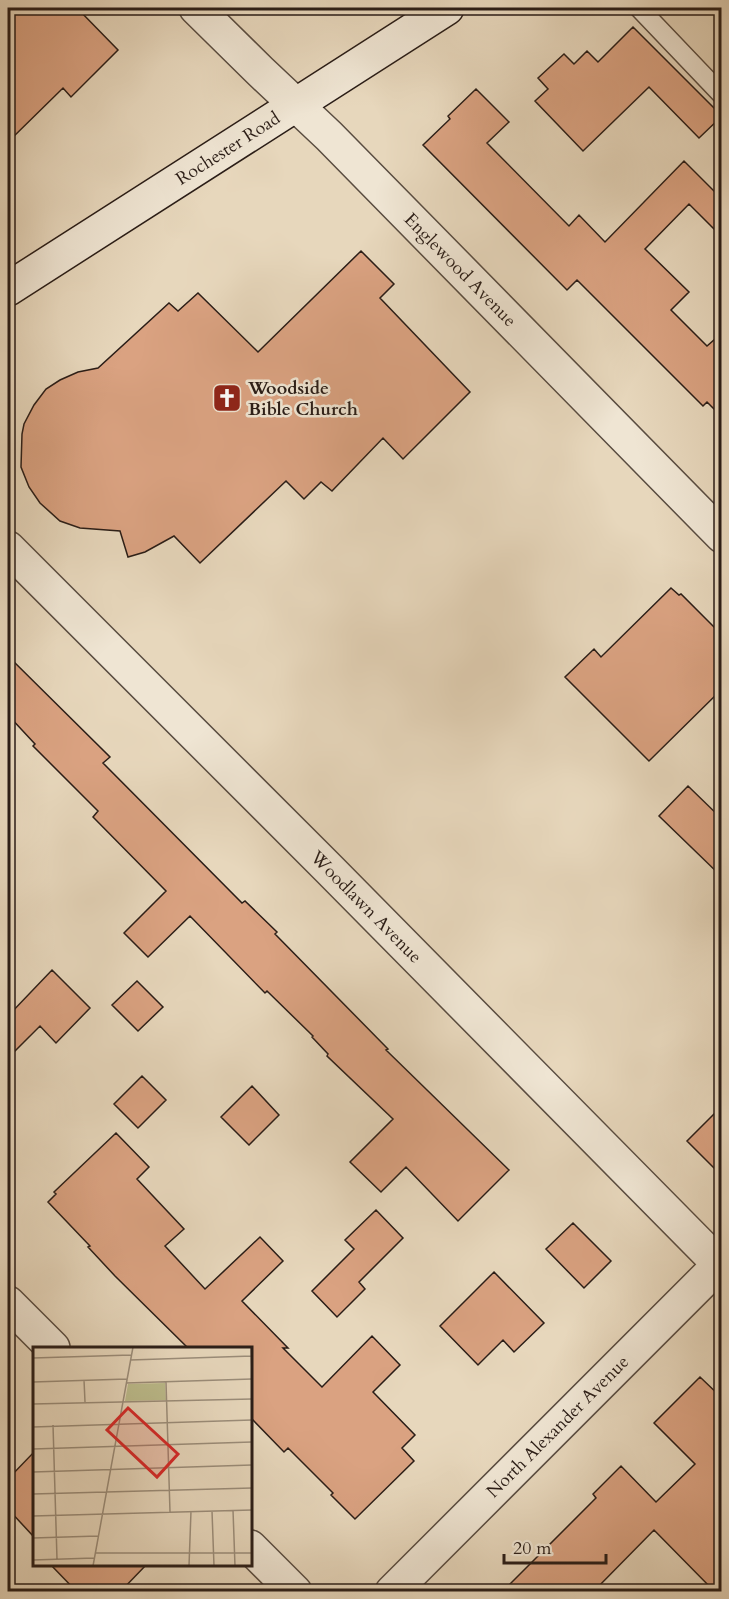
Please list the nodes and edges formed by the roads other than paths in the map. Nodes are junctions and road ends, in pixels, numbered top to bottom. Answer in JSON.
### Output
{"nodes":[{"id":1,"x":196,"y":8,"type":"edge"},
{"id":2,"x":447,"y":8,"type":"edge"},
{"id":3,"x":639,"y":8,"type":"edge"},
{"id":4,"x":722,"y":95,"type":"edge"},
{"id":5,"x":296,"y":104,"type":"junction"},
{"id":6,"x":8,"y":289,"type":"edge"},
{"id":7,"x":722,"y":536,"type":"edge"},
{"id":8,"x":8,"y":548,"type":"edge"},
{"id":9,"x":721,"y":1264,"type":"edge"},
{"id":10,"x":8,"y":1303,"type":"edge"},
{"id":11,"x":52,"y":1347,"type":"edge"},
{"id":12,"x":252,"y":1549,"type":"edge"},
{"id":13,"x":294,"y":1592,"type":"edge"},
{"id":14,"x":392,"y":1592,"type":"edge"}],
"edges":[{"from":1,"to":5,"type":"street","name":"Englewood Avenue"},
{"from":2,"to":5,"type":"street","name":"Rochester Road"},
{"from":3,"to":4,"type":"lane"},
{"from":5,"to":6,"type":"street","name":"Rochester Road"},
{"from":5,"to":7,"type":"street","name":"Englewood Avenue"},
{"from":8,"to":9,"type":"street","name":"Woodlawn Avenue"},
{"from":9,"to":14,"type":"street","name":"North Alexander Avenue"},
{"from":10,"to":11,"type":"street"},
{"from":12,"to":13,"type":"street"}]}
